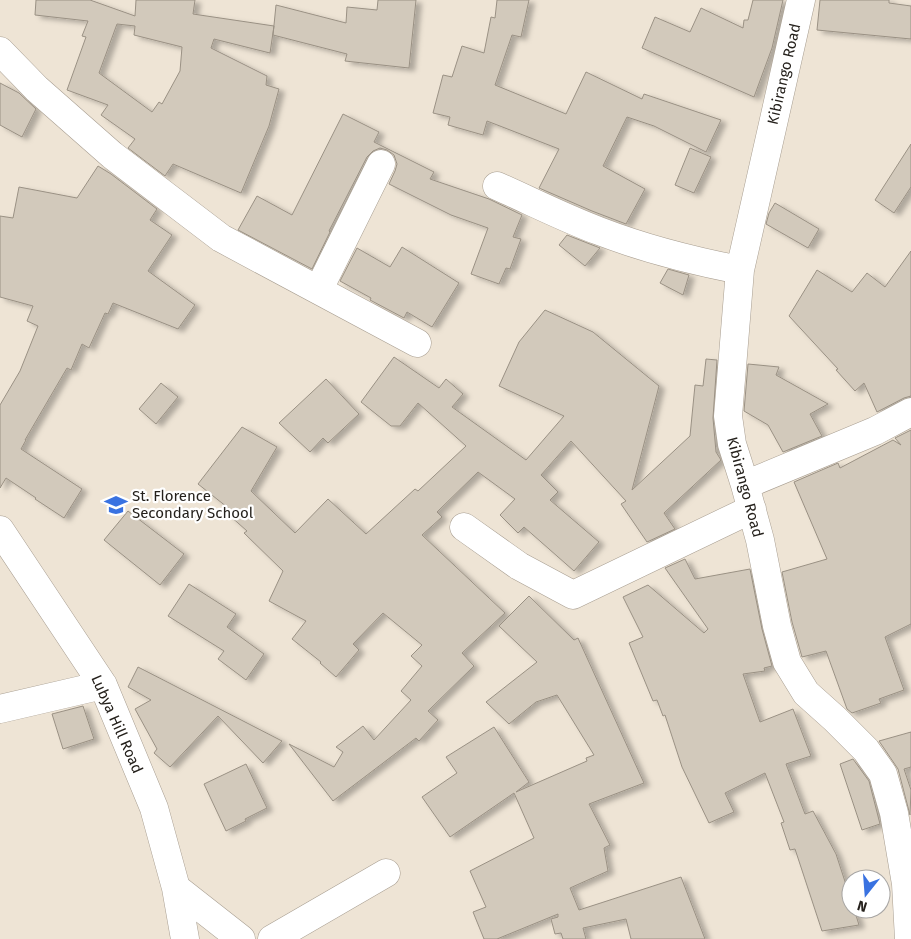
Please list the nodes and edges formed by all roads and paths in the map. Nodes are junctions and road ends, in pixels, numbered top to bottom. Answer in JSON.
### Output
{"nodes":[{"id":1,"x":801,"y":0,"type":"edge"},
{"id":2,"x":0,"y":50,"type":"edge"},
{"id":3,"x":381,"y":164,"type":"dead end"},
{"id":4,"x":497,"y":186,"type":"dead end"},
{"id":5,"x":740,"y":270,"type":"junction"},
{"id":6,"x":319,"y":290,"type":"junction"},
{"id":7,"x":417,"y":343,"type":"dead end"},
{"id":8,"x":911,"y":412,"type":"edge"},
{"id":9,"x":748,"y":497,"type":"junction"},
{"id":10,"x":464,"y":527,"type":"dead end"},
{"id":11,"x":0,"y":530,"type":"edge"},
{"id":12,"x":103,"y":685,"type":"junction"},
{"id":13,"x":0,"y":709,"type":"edge"},
{"id":14,"x":386,"y":873,"type":"dead end"},
{"id":15,"x":176,"y":888,"type":"junction"},
{"id":16,"x":185,"y":939,"type":"edge"},
{"id":17,"x":241,"y":939,"type":"edge"},
{"id":18,"x":272,"y":939,"type":"edge"},
{"id":19,"x":909,"y":939,"type":"edge"}],
"edges":[{"from":1,"to":5,"type":"street","name":"Kibirango Road"},
{"from":2,"to":6,"type":"street"},
{"from":3,"to":6,"type":"street"},
{"from":4,"to":5,"type":"street"},
{"from":5,"to":9,"type":"street","name":"Kibirango Road"},
{"from":6,"to":7,"type":"street"},
{"from":8,"to":9,"type":"street"},
{"from":9,"to":10,"type":"street"},
{"from":9,"to":19,"type":"street","name":"Kibirango Road"},
{"from":11,"to":12,"type":"street","name":"Lubya Hill Road"},
{"from":12,"to":13,"type":"street"},
{"from":12,"to":15,"type":"street","name":"Lubya Hill Road"},
{"from":14,"to":18,"type":"street"},
{"from":15,"to":16,"type":"street","name":"Lubya Hill Road"},
{"from":15,"to":17,"type":"street"}]}
